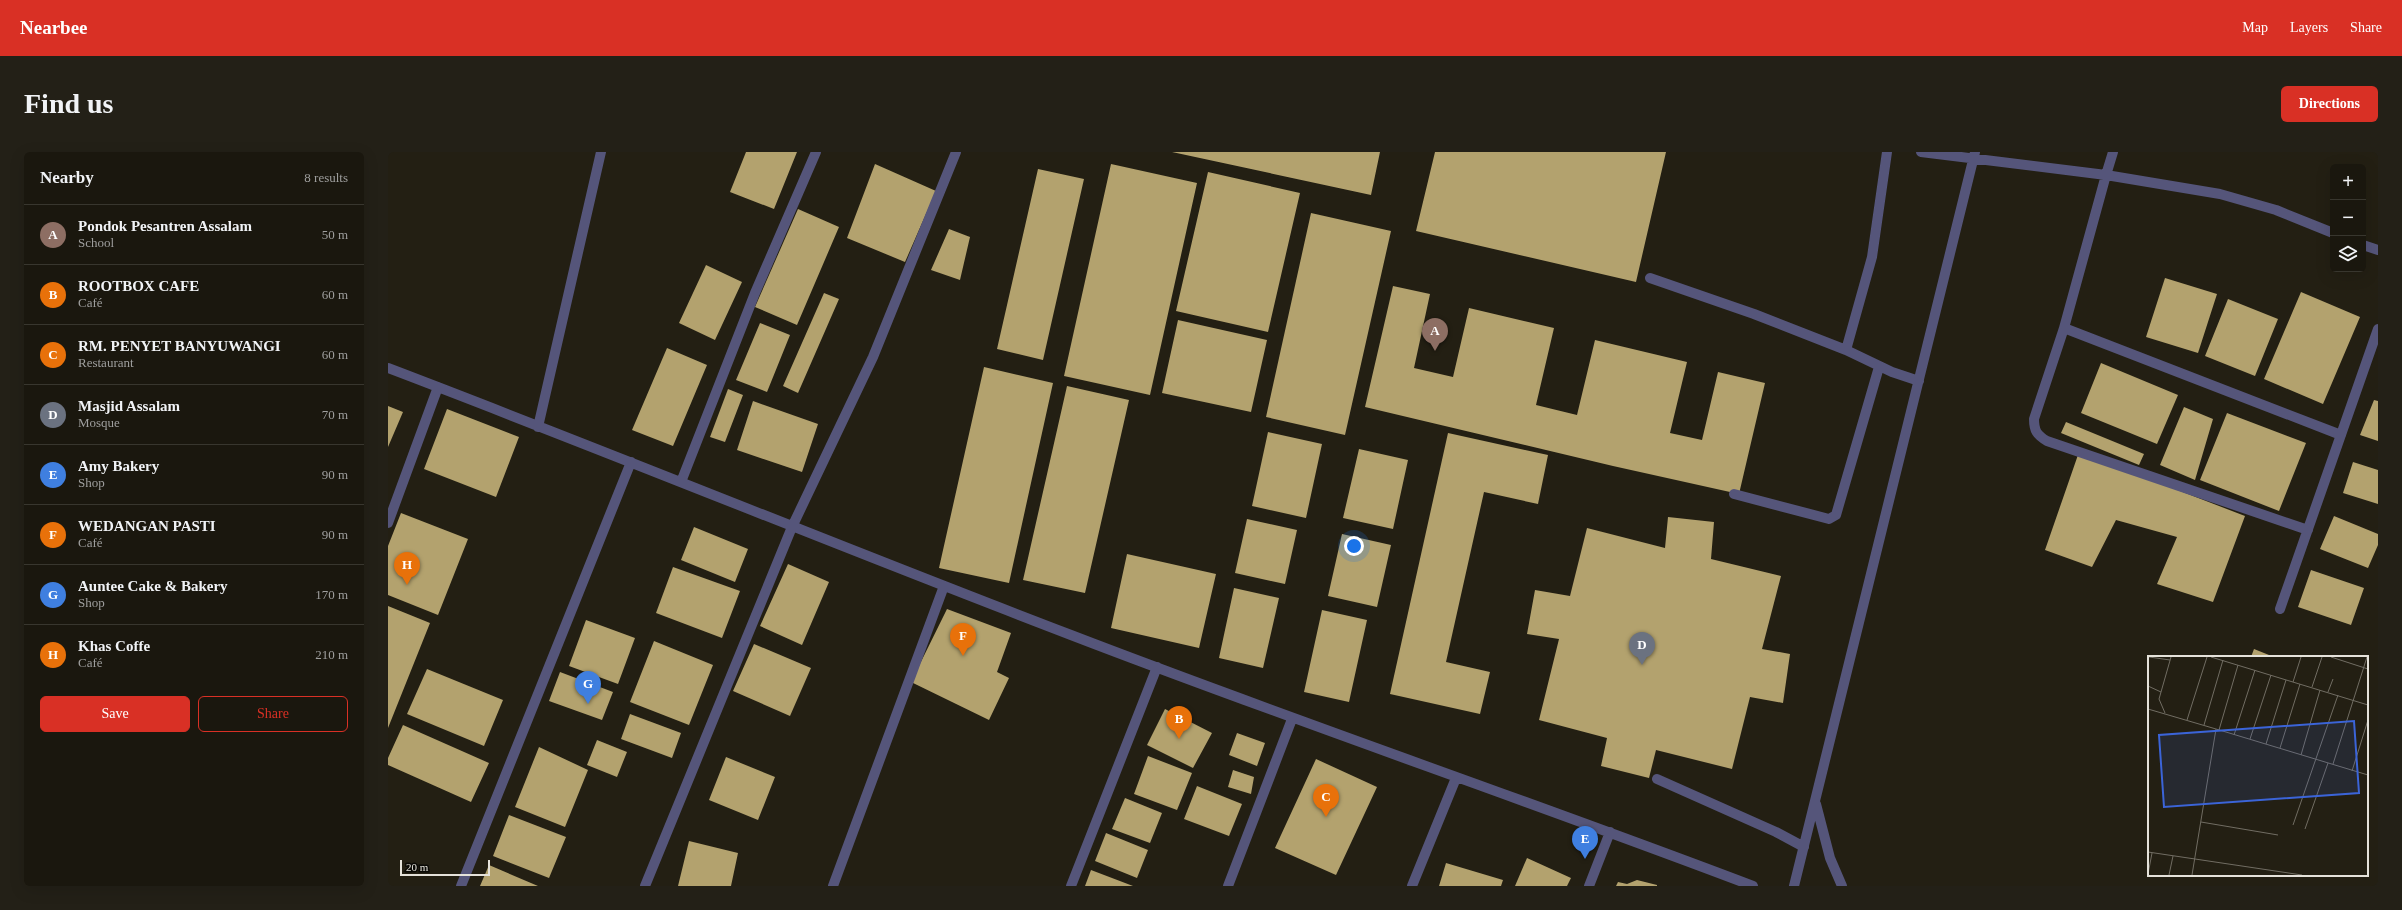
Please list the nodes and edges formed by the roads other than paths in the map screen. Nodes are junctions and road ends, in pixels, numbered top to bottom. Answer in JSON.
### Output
{"nodes":[{"id":1,"x":601,"y":152,"type":"edge"},
{"id":2,"x":816,"y":152,"type":"edge"},
{"id":3,"x":956,"y":152,"type":"edge"},
{"id":4,"x":1887,"y":152,"type":"edge"},
{"id":5,"x":1921,"y":152,"type":"edge"},
{"id":6,"x":2113,"y":152,"type":"edge"},
{"id":7,"x":1975,"y":155,"type":"edge"},
{"id":8,"x":2106,"y":175,"type":"junction"},
{"id":9,"x":2330,"y":232,"type":"edge"},
{"id":10,"x":2366,"y":246,"type":"edge"},
{"id":11,"x":2378,"y":250,"type":"edge"},
{"id":12,"x":1650,"y":278,"type":"dead end"},
{"id":13,"x":2064,"y":328,"type":"junction"},
{"id":14,"x":2378,"y":329,"type":"edge"},
{"id":15,"x":1846,"y":350,"type":"junction"},
{"id":16,"x":1879,"y":367,"type":"junction"},
{"id":17,"x":388,"y":368,"type":"edge"},
{"id":18,"x":1919,"y":381,"type":"junction"},
{"id":19,"x":438,"y":387,"type":"junction"},
{"id":20,"x":538,"y":426,"type":"junction"},
{"id":21,"x":2341,"y":435,"type":"junction"},
{"id":22,"x":631,"y":462,"type":"junction"},
{"id":23,"x":681,"y":482,"type":"junction"},
{"id":24,"x":1734,"y":494,"type":"dead end"},
{"id":25,"x":388,"y":523,"type":"edge"},
{"id":26,"x":792,"y":527,"type":"junction"},
{"id":27,"x":2308,"y":530,"type":"junction"},
{"id":28,"x":944,"y":586,"type":"junction"},
{"id":29,"x":2280,"y":609,"type":"dead end"},
{"id":30,"x":1157,"y":667,"type":"junction"},
{"id":31,"x":1292,"y":719,"type":"junction"},
{"id":32,"x":1456,"y":778,"type":"junction"},
{"id":33,"x":1657,"y":779,"type":"dead end"},
{"id":34,"x":1816,"y":802,"type":"junction"},
{"id":35,"x":1610,"y":832,"type":"junction"},
{"id":36,"x":1804,"y":847,"type":"junction"},
{"id":37,"x":460,"y":886,"type":"edge"},
{"id":38,"x":645,"y":886,"type":"edge"},
{"id":39,"x":833,"y":886,"type":"edge"},
{"id":40,"x":1070,"y":886,"type":"edge"},
{"id":41,"x":1228,"y":886,"type":"edge"},
{"id":42,"x":1412,"y":886,"type":"edge"},
{"id":43,"x":1589,"y":886,"type":"edge"},
{"id":44,"x":1753,"y":886,"type":"edge"},
{"id":45,"x":1794,"y":886,"type":"edge"},
{"id":46,"x":1842,"y":886,"type":"edge"}],
"edges":[{"from":1,"to":20,"type":"street"},
{"from":2,"to":23,"type":"street"},
{"from":3,"to":26,"type":"street"},
{"from":4,"to":15,"type":"street"},
{"from":5,"to":7,"type":"street"},
{"from":6,"to":8,"type":"street"},
{"from":7,"to":8,"type":"street"},
{"from":7,"to":18,"type":"street"},
{"from":8,"to":9,"type":"street"},
{"from":8,"to":13,"type":"street"},
{"from":10,"to":11,"type":"street"},
{"from":12,"to":15,"type":"street"},
{"from":13,"to":21,"type":"street"},
{"from":13,"to":27,"type":"street"},
{"from":14,"to":21,"type":"street"},
{"from":15,"to":16,"type":"street"},
{"from":16,"to":18,"type":"street"},
{"from":16,"to":24,"type":"street"},
{"from":17,"to":19,"type":"street"},
{"from":18,"to":34,"type":"street"},
{"from":19,"to":20,"type":"street"},
{"from":19,"to":25,"type":"street"},
{"from":20,"to":22,"type":"street"},
{"from":21,"to":27,"type":"street"},
{"from":22,"to":23,"type":"street"},
{"from":22,"to":37,"type":"street"},
{"from":23,"to":26,"type":"street"},
{"from":26,"to":28,"type":"street"},
{"from":26,"to":38,"type":"street"},
{"from":27,"to":29,"type":"street"},
{"from":28,"to":30,"type":"street"},
{"from":28,"to":39,"type":"street"},
{"from":30,"to":31,"type":"street"},
{"from":30,"to":40,"type":"street"},
{"from":31,"to":32,"type":"street"},
{"from":31,"to":41,"type":"street"},
{"from":32,"to":35,"type":"street"},
{"from":32,"to":42,"type":"street"},
{"from":33,"to":36,"type":"street"},
{"from":34,"to":36,"type":"street"},
{"from":34,"to":46,"type":"street"},
{"from":35,"to":43,"type":"street"},
{"from":35,"to":44,"type":"street"},
{"from":36,"to":45,"type":"street"}]}
